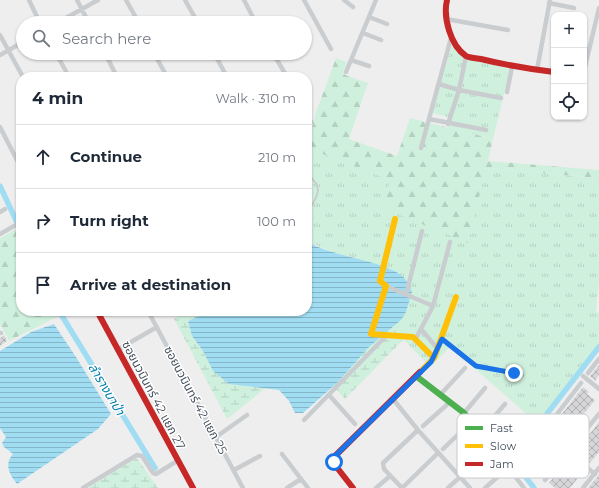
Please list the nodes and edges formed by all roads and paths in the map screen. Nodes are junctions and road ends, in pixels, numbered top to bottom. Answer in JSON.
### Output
{"nodes":[{"id":1,"x":29,"y":0,"type":"edge"},
{"id":2,"x":77,"y":0,"type":"edge"},
{"id":3,"x":98,"y":0,"type":"edge"},
{"id":4,"x":126,"y":0,"type":"edge"},
{"id":5,"x":185,"y":0,"type":"edge"},
{"id":6,"x":244,"y":0,"type":"edge"},
{"id":7,"x":304,"y":0,"type":"edge"},
{"id":8,"x":344,"y":0,"type":"edge"},
{"id":9,"x":376,"y":0,"type":"edge"},
{"id":10,"x":448,"y":0,"type":"edge"},
{"id":11,"x":549,"y":2,"type":"edge"},
{"id":12,"x":353,"y":7,"type":"dead end"},
{"id":13,"x":574,"y":8,"type":"dead end"},
{"id":14,"x":599,"y":8,"type":"edge"},
{"id":15,"x":81,"y":9,"type":"junction"},
{"id":16,"x":37,"y":16,"type":"edge"},
{"id":17,"x":69,"y":16,"type":"edge"},
{"id":18,"x":85,"y":16,"type":"edge"},
{"id":19,"x":134,"y":16,"type":"edge"},
{"id":20,"x":194,"y":16,"type":"edge"},
{"id":21,"x":252,"y":16,"type":"edge"},
{"id":22,"x":369,"y":18,"type":"junction"},
{"id":23,"x":446,"y":19,"type":"junction"},
{"id":24,"x":387,"y":24,"type":"dead end"},
{"id":25,"x":508,"y":30,"type":"dead end"},
{"id":26,"x":363,"y":33,"type":"junction"},
{"id":27,"x":0,"y":35,"type":"edge"},
{"id":28,"x":451,"y":38,"type":"junction"},
{"id":29,"x":381,"y":40,"type":"dead end"},
{"id":30,"x":16,"y":46,"type":"edge"},
{"id":31,"x":331,"y":49,"type":"dead end"},
{"id":32,"x":8,"y":50,"type":"junction"},
{"id":33,"x":0,"y":55,"type":"edge"},
{"id":34,"x":466,"y":56,"type":"junction"},
{"id":35,"x":587,"y":58,"type":"edge"},
{"id":36,"x":60,"y":60,"type":"edge"},
{"id":37,"x":108,"y":60,"type":"edge"},
{"id":38,"x":158,"y":60,"type":"edge"},
{"id":39,"x":218,"y":60,"type":"edge"},
{"id":40,"x":277,"y":60,"type":"edge"},
{"id":41,"x":351,"y":60,"type":"junction"},
{"id":42,"x":369,"y":66,"type":"dead end"},
{"id":43,"x":512,"y":67,"type":"junction"},
{"id":44,"x":537,"y":70,"type":"junction"},
{"id":45,"x":19,"y":72,"type":"edge"},
{"id":46,"x":66,"y":72,"type":"edge"},
{"id":47,"x":114,"y":72,"type":"edge"},
{"id":48,"x":164,"y":72,"type":"edge"},
{"id":49,"x":224,"y":72,"type":"edge"},
{"id":50,"x":284,"y":72,"type":"edge"},
{"id":51,"x":346,"y":72,"type":"dead end"},
{"id":52,"x":551,"y":72,"type":"edge"},
{"id":53,"x":439,"y":84,"type":"junction"},
{"id":54,"x":459,"y":90,"type":"junction"},
{"id":55,"x":507,"y":92,"type":"dead end"},
{"id":56,"x":501,"y":98,"type":"dead end"},
{"id":57,"x":429,"y":119,"type":"junction"},
{"id":58,"x":448,"y":124,"type":"junction"},
{"id":59,"x":0,"y":127,"type":"edge"},
{"id":60,"x":486,"y":130,"type":"dead end"},
{"id":61,"x":421,"y":148,"type":"dead end"},
{"id":62,"x":16,"y":158,"type":"edge"},
{"id":63,"x":312,"y":179,"type":"edge"},
{"id":64,"x":312,"y":205,"type":"edge"},
{"id":65,"x":5,"y":209,"type":"dead end"},
{"id":66,"x":0,"y":212,"type":"edge"},
{"id":67,"x":395,"y":219,"type":"dead end"},
{"id":68,"x":16,"y":225,"type":"edge"},
{"id":69,"x":422,"y":231,"type":"dead end"},
{"id":70,"x":0,"y":234,"type":"edge"},
{"id":71,"x":450,"y":242,"type":"dead end"},
{"id":72,"x":386,"y":286,"type":"junction"},
{"id":73,"x":406,"y":295,"type":"junction"},
{"id":74,"x":456,"y":297,"type":"dead end"},
{"id":75,"x":432,"y":306,"type":"junction"},
{"id":76,"x":100,"y":316,"type":"edge"},
{"id":77,"x":151,"y":316,"type":"edge"},
{"id":78,"x":157,"y":327,"type":"junction"},
{"id":79,"x":421,"y":329,"type":"junction"},
{"id":80,"x":387,"y":335,"type":"junction"},
{"id":81,"x":442,"y":339,"type":"junction"},
{"id":82,"x":415,"y":340,"type":"junction"},
{"id":83,"x":437,"y":348,"type":"junction"},
{"id":84,"x":117,"y":350,"type":"junction"},
{"id":85,"x":434,"y":358,"type":"junction"},
{"id":86,"x":599,"y":359,"type":"edge"},
{"id":87,"x":465,"y":368,"type":"dead end"},
{"id":88,"x":514,"y":373,"type":"dead end"},
{"id":89,"x":416,"y":376,"type":"junction"},
{"id":90,"x":581,"y":383,"type":"dead end"},
{"id":91,"x":485,"y":388,"type":"dead end"},
{"id":92,"x":599,"y":389,"type":"edge"},
{"id":93,"x":329,"y":395,"type":"junction"},
{"id":94,"x":440,"y":395,"type":"junction"},
{"id":95,"x":393,"y":399,"type":"junction"},
{"id":96,"x":450,"y":402,"type":"junction"},
{"id":97,"x":505,"y":404,"type":"dead end"},
{"id":98,"x":464,"y":413,"type":"joint"},
{"id":99,"x":496,"y":414,"type":"edge"},
{"id":100,"x":557,"y":414,"type":"edge"},
{"id":101,"x":599,"y":414,"type":"edge"},
{"id":102,"x":247,"y":415,"type":"dead end"},
{"id":103,"x":304,"y":420,"type":"dead end"},
{"id":104,"x":355,"y":424,"type":"dead end"},
{"id":105,"x":423,"y":426,"type":"dead end"},
{"id":106,"x":589,"y":426,"type":"edge"},
{"id":107,"x":418,"y":430,"type":"junction"},
{"id":108,"x":457,"y":436,"type":"edge"},
{"id":109,"x":216,"y":437,"type":"junction"},
{"id":110,"x":443,"y":449,"type":"dead end"},
{"id":111,"x":438,"y":453,"type":"junction"},
{"id":112,"x":282,"y":454,"type":"dead end"},
{"id":113,"x":260,"y":456,"type":"dead end"},
{"id":114,"x":177,"y":461,"type":"junction"},
{"id":115,"x":599,"y":468,"type":"edge"},
{"id":116,"x":589,"y":469,"type":"edge"},
{"id":117,"x":234,"y":470,"type":"junction"},
{"id":118,"x":457,"y":474,"type":"edge"},
{"id":119,"x":595,"y":474,"type":"junction"},
{"id":120,"x":390,"y":476,"type":"junction"},
{"id":121,"x":459,"y":478,"type":"edge"},
{"id":122,"x":461,"y":478,"type":"edge"},
{"id":123,"x":497,"y":478,"type":"edge"},
{"id":124,"x":516,"y":478,"type":"edge"},
{"id":125,"x":301,"y":479,"type":"junction"},
{"id":126,"x":82,"y":488,"type":"edge"},
{"id":127,"x":193,"y":488,"type":"edge"},
{"id":128,"x":243,"y":488,"type":"edge"},
{"id":129,"x":287,"y":488,"type":"edge"},
{"id":130,"x":308,"y":488,"type":"edge"},
{"id":131,"x":353,"y":488,"type":"edge"},
{"id":132,"x":376,"y":488,"type":"edge"},
{"id":133,"x":448,"y":488,"type":"edge"},
{"id":134,"x":470,"y":488,"type":"edge"},
{"id":135,"x":486,"y":488,"type":"edge"},
{"id":136,"x":524,"y":488,"type":"edge"},
{"id":137,"x":583,"y":488,"type":"edge"}],
"edges":[{"from":1,"to":16,"type":"street"},
{"from":2,"to":15,"type":"street"},
{"from":3,"to":15,"type":"street"},
{"from":4,"to":19,"type":"street"},
{"from":5,"to":20,"type":"street"},
{"from":6,"to":21,"type":"street"},
{"from":7,"to":31,"type":"street"},
{"from":8,"to":12,"type":"street"},
{"from":9,"to":22,"type":"street"},
{"from":10,"to":23,"type":"street"},
{"from":11,"to":13,"type":"street"},
{"from":11,"to":44,"type":"street"},
{"from":14,"to":35,"type":"street"},
{"from":15,"to":17,"type":"street"},
{"from":15,"to":18,"type":"street"},
{"from":22,"to":24,"type":"street"},
{"from":22,"to":26,"type":"street"},
{"from":23,"to":25,"type":"street"},
{"from":23,"to":28,"type":"street"},
{"from":26,"to":29,"type":"street"},
{"from":26,"to":41,"type":"street"},
{"from":27,"to":32,"type":"street"},
{"from":28,"to":34,"type":"street"},
{"from":28,"to":53,"type":"street"},
{"from":30,"to":32,"type":"street"},
{"from":32,"to":33,"type":"street"},
{"from":32,"to":45,"type":"street"},
{"from":34,"to":43,"type":"street"},
{"from":34,"to":54,"type":"street"},
{"from":36,"to":46,"type":"street"},
{"from":37,"to":47,"type":"street"},
{"from":38,"to":48,"type":"street"},
{"from":39,"to":49,"type":"street"},
{"from":40,"to":50,"type":"street"},
{"from":41,"to":42,"type":"street"},
{"from":41,"to":51,"type":"street"},
{"from":43,"to":44,"type":"street"},
{"from":43,"to":55,"type":"street"},
{"from":44,"to":52,"type":"street"},
{"from":53,"to":54,"type":"street"},
{"from":53,"to":57,"type":"street"},
{"from":54,"to":56,"type":"street"},
{"from":54,"to":58,"type":"street"},
{"from":57,"to":58,"type":"street"},
{"from":57,"to":61,"type":"street"},
{"from":58,"to":60,"type":"street"},
{"from":59,"to":62,"type":"street"},
{"from":63,"to":64,"type":"lane"},
{"from":65,"to":66,"type":"street"},
{"from":67,"to":72,"type":"street"},
{"from":68,"to":70,"type":"street"},
{"from":69,"to":73,"type":"street"},
{"from":71,"to":75,"type":"street"},
{"from":72,"to":73,"type":"street"},
{"from":72,"to":80,"type":"street"},
{"from":73,"to":75,"type":"street"},
{"from":74,"to":81,"type":"street"},
{"from":75,"to":79,"type":"street"},
{"from":76,"to":84,"type":"street","name":"ซอยนวมินทร์ 42 แยก 27"},
{"from":77,"to":78,"type":"street","name":"ซอยนวมินทร์ 42 แยก 25"},
{"from":78,"to":84,"type":"street"},
{"from":78,"to":109,"type":"street","name":"ซอยนวมินทร์ 42 แยก 25"},
{"from":79,"to":82,"type":"street"},
{"from":79,"to":83,"type":"street"},
{"from":80,"to":82,"type":"street"},
{"from":80,"to":93,"type":"street"},
{"from":81,"to":83,"type":"street"},
{"from":81,"to":88,"type":"street"},
{"from":82,"to":85,"type":"street"},
{"from":83,"to":85,"type":"street"},
{"from":84,"to":114,"type":"street","name":"ซอยนวมินทร์ 42 แยก 27"},
{"from":85,"to":89,"type":"street"},
{"from":86,"to":92,"type":"street"},
{"from":87,"to":94,"type":"street"},
{"from":89,"to":94,"type":"street"},
{"from":89,"to":95,"type":"street"},
{"from":90,"to":100,"type":"street"},
{"from":91,"to":98,"type":"street"},
{"from":93,"to":103,"type":"street"},
{"from":93,"to":104,"type":"street"},
{"from":94,"to":96,"type":"street"},
{"from":95,"to":107,"type":"street"},
{"from":95,"to":131,"type":"street"},
{"from":96,"to":98,"type":"street"},
{"from":96,"to":105,"type":"street"},
{"from":97,"to":99,"type":"street"},
{"from":101,"to":106,"type":"street"},
{"from":102,"to":109,"type":"street"},
{"from":107,"to":111,"type":"street"},
{"from":107,"to":120,"type":"street"},
{"from":108,"to":110,"type":"street"},
{"from":109,"to":117,"type":"street","name":"ซอยนวมินทร์ 42 แยก 25"},
{"from":111,"to":118,"type":"street"},
{"from":111,"to":120,"type":"street"},
{"from":112,"to":125,"type":"street"},
{"from":113,"to":117,"type":"street"},
{"from":114,"to":126,"type":"street"},
{"from":114,"to":127,"type":"street","name":"ซอยนวมินทร์ 42 แยก 27"},
{"from":115,"to":119,"type":"street"},
{"from":116,"to":119,"type":"street"},
{"from":117,"to":128,"type":"street","name":"ซอยนวมินทร์ 42 แยก 25"},
{"from":119,"to":137,"type":"street"},
{"from":120,"to":132,"type":"street"},
{"from":121,"to":133,"type":"street"},
{"from":122,"to":134,"type":"street"},
{"from":123,"to":135,"type":"street"},
{"from":124,"to":136,"type":"street"},
{"from":125,"to":129,"type":"street"},
{"from":125,"to":130,"type":"street"}]}
